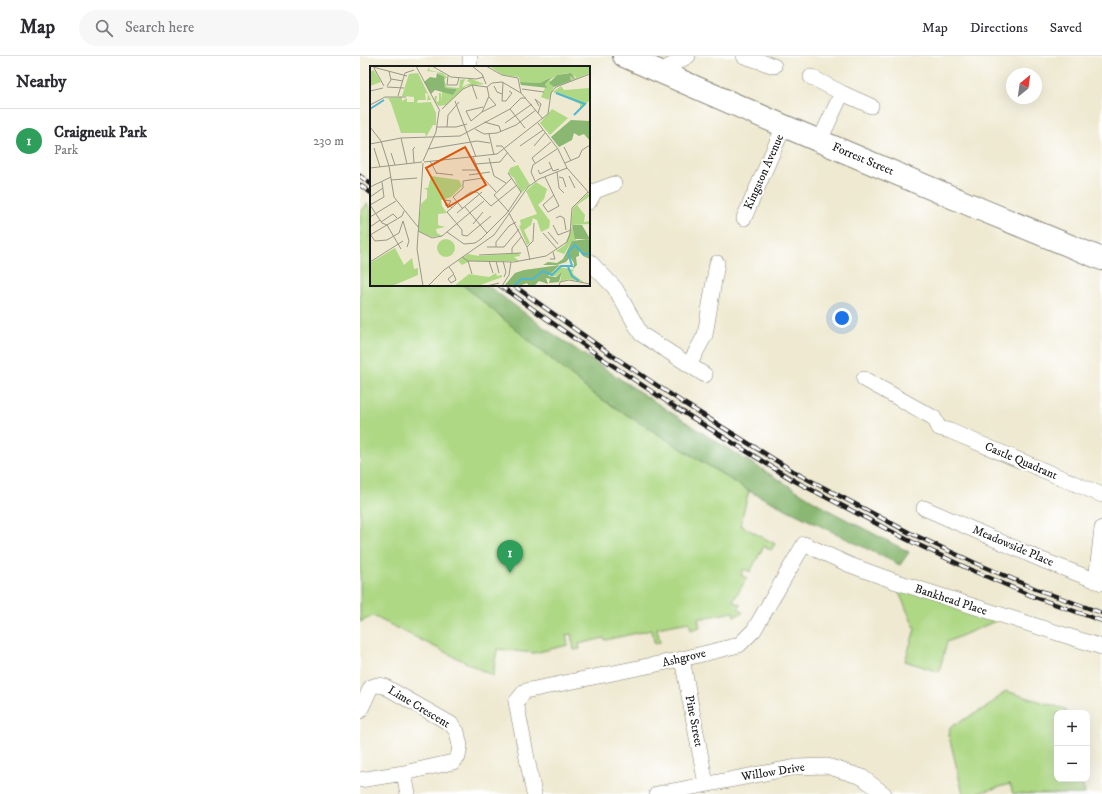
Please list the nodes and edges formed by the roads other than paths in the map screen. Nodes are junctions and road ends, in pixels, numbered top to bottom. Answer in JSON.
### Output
{"nodes":[{"id":1,"x":624,"y":56,"type":"edge"},
{"id":2,"x":688,"y":56,"type":"edge"},
{"id":3,"x":744,"y":56,"type":"edge"},
{"id":4,"x":774,"y":66,"type":"dead end"},
{"id":5,"x":659,"y":72,"type":"junction"},
{"id":6,"x":810,"y":78,"type":"dead end"},
{"id":7,"x":842,"y":93,"type":"junction"},
{"id":8,"x":871,"y":106,"type":"dead end"},
{"id":9,"x":784,"y":126,"type":"junction"},
{"id":10,"x":820,"y":140,"type":"junction"},
{"id":11,"x":614,"y":184,"type":"dead end"},
{"id":12,"x":591,"y":192,"type":"edge"},
{"id":13,"x":744,"y":218,"type":"dead end"},
{"id":14,"x":1102,"y":259,"type":"edge"},
{"id":15,"x":590,"y":262,"type":"edge"},
{"id":16,"x":717,"y":263,"type":"dead end"},
{"id":17,"x":689,"y":365,"type":"junction"},
{"id":18,"x":705,"y":375,"type":"dead end"},
{"id":19,"x":864,"y":379,"type":"dead end"},
{"id":20,"x":1102,"y":495,"type":"edge"},
{"id":21,"x":924,"y":508,"type":"dead end"},
{"id":22,"x":1102,"y":528,"type":"edge"},
{"id":23,"x":804,"y":544,"type":"joint"},
{"id":24,"x":1099,"y":582,"type":"edge"},
{"id":25,"x":1102,"y":647,"type":"edge"},
{"id":26,"x":682,"y":659,"type":"junction"},
{"id":27,"x":360,"y":711,"type":"edge"},
{"id":28,"x":404,"y":772,"type":"junction"},
{"id":29,"x":360,"y":780,"type":"edge"},
{"id":30,"x":706,"y":784,"type":"junction"},
{"id":31,"x":408,"y":794,"type":"edge"},
{"id":32,"x":534,"y":794,"type":"edge"},
{"id":33,"x":657,"y":794,"type":"edge"},
{"id":34,"x":884,"y":794,"type":"edge"}],
"edges":[{"from":1,"to":5,"type":"main road","name":"Forrest Street"},
{"from":2,"to":5,"type":"street"},
{"from":3,"to":4,"type":"street"},
{"from":5,"to":9,"type":"main road","name":"Forrest Street"},
{"from":6,"to":7,"type":"street"},
{"from":7,"to":8,"type":"street"},
{"from":7,"to":10,"type":"street"},
{"from":9,"to":10,"type":"main road","name":"Forrest Street"},
{"from":9,"to":13,"type":"street","name":"Kingston Avenue"},
{"from":10,"to":14,"type":"main road","name":"Forrest Street"},
{"from":11,"to":12,"type":"street"},
{"from":15,"to":17,"type":"street"},
{"from":16,"to":17,"type":"street"},
{"from":17,"to":18,"type":"street"},
{"from":19,"to":20,"type":"street","name":"Castle Quadrant"},
{"from":21,"to":24,"type":"street","name":"Meadowside Place"},
{"from":22,"to":24,"type":"street"},
{"from":23,"to":25,"type":"street","name":"Bankhead Place"},
{"from":23,"to":26,"type":"street","name":"Ashgrove"},
{"from":26,"to":30,"type":"street","name":"Pine Street"},
{"from":26,"to":32,"type":"street","name":"Ashgrove"},
{"from":27,"to":28,"type":"street","name":"Lime Crescent"},
{"from":28,"to":29,"type":"street","name":"Lime Crescent"},
{"from":28,"to":31,"type":"street"},
{"from":30,"to":33,"type":"street","name":"Willow Drive"},
{"from":30,"to":34,"type":"street","name":"Willow Drive"}]}
